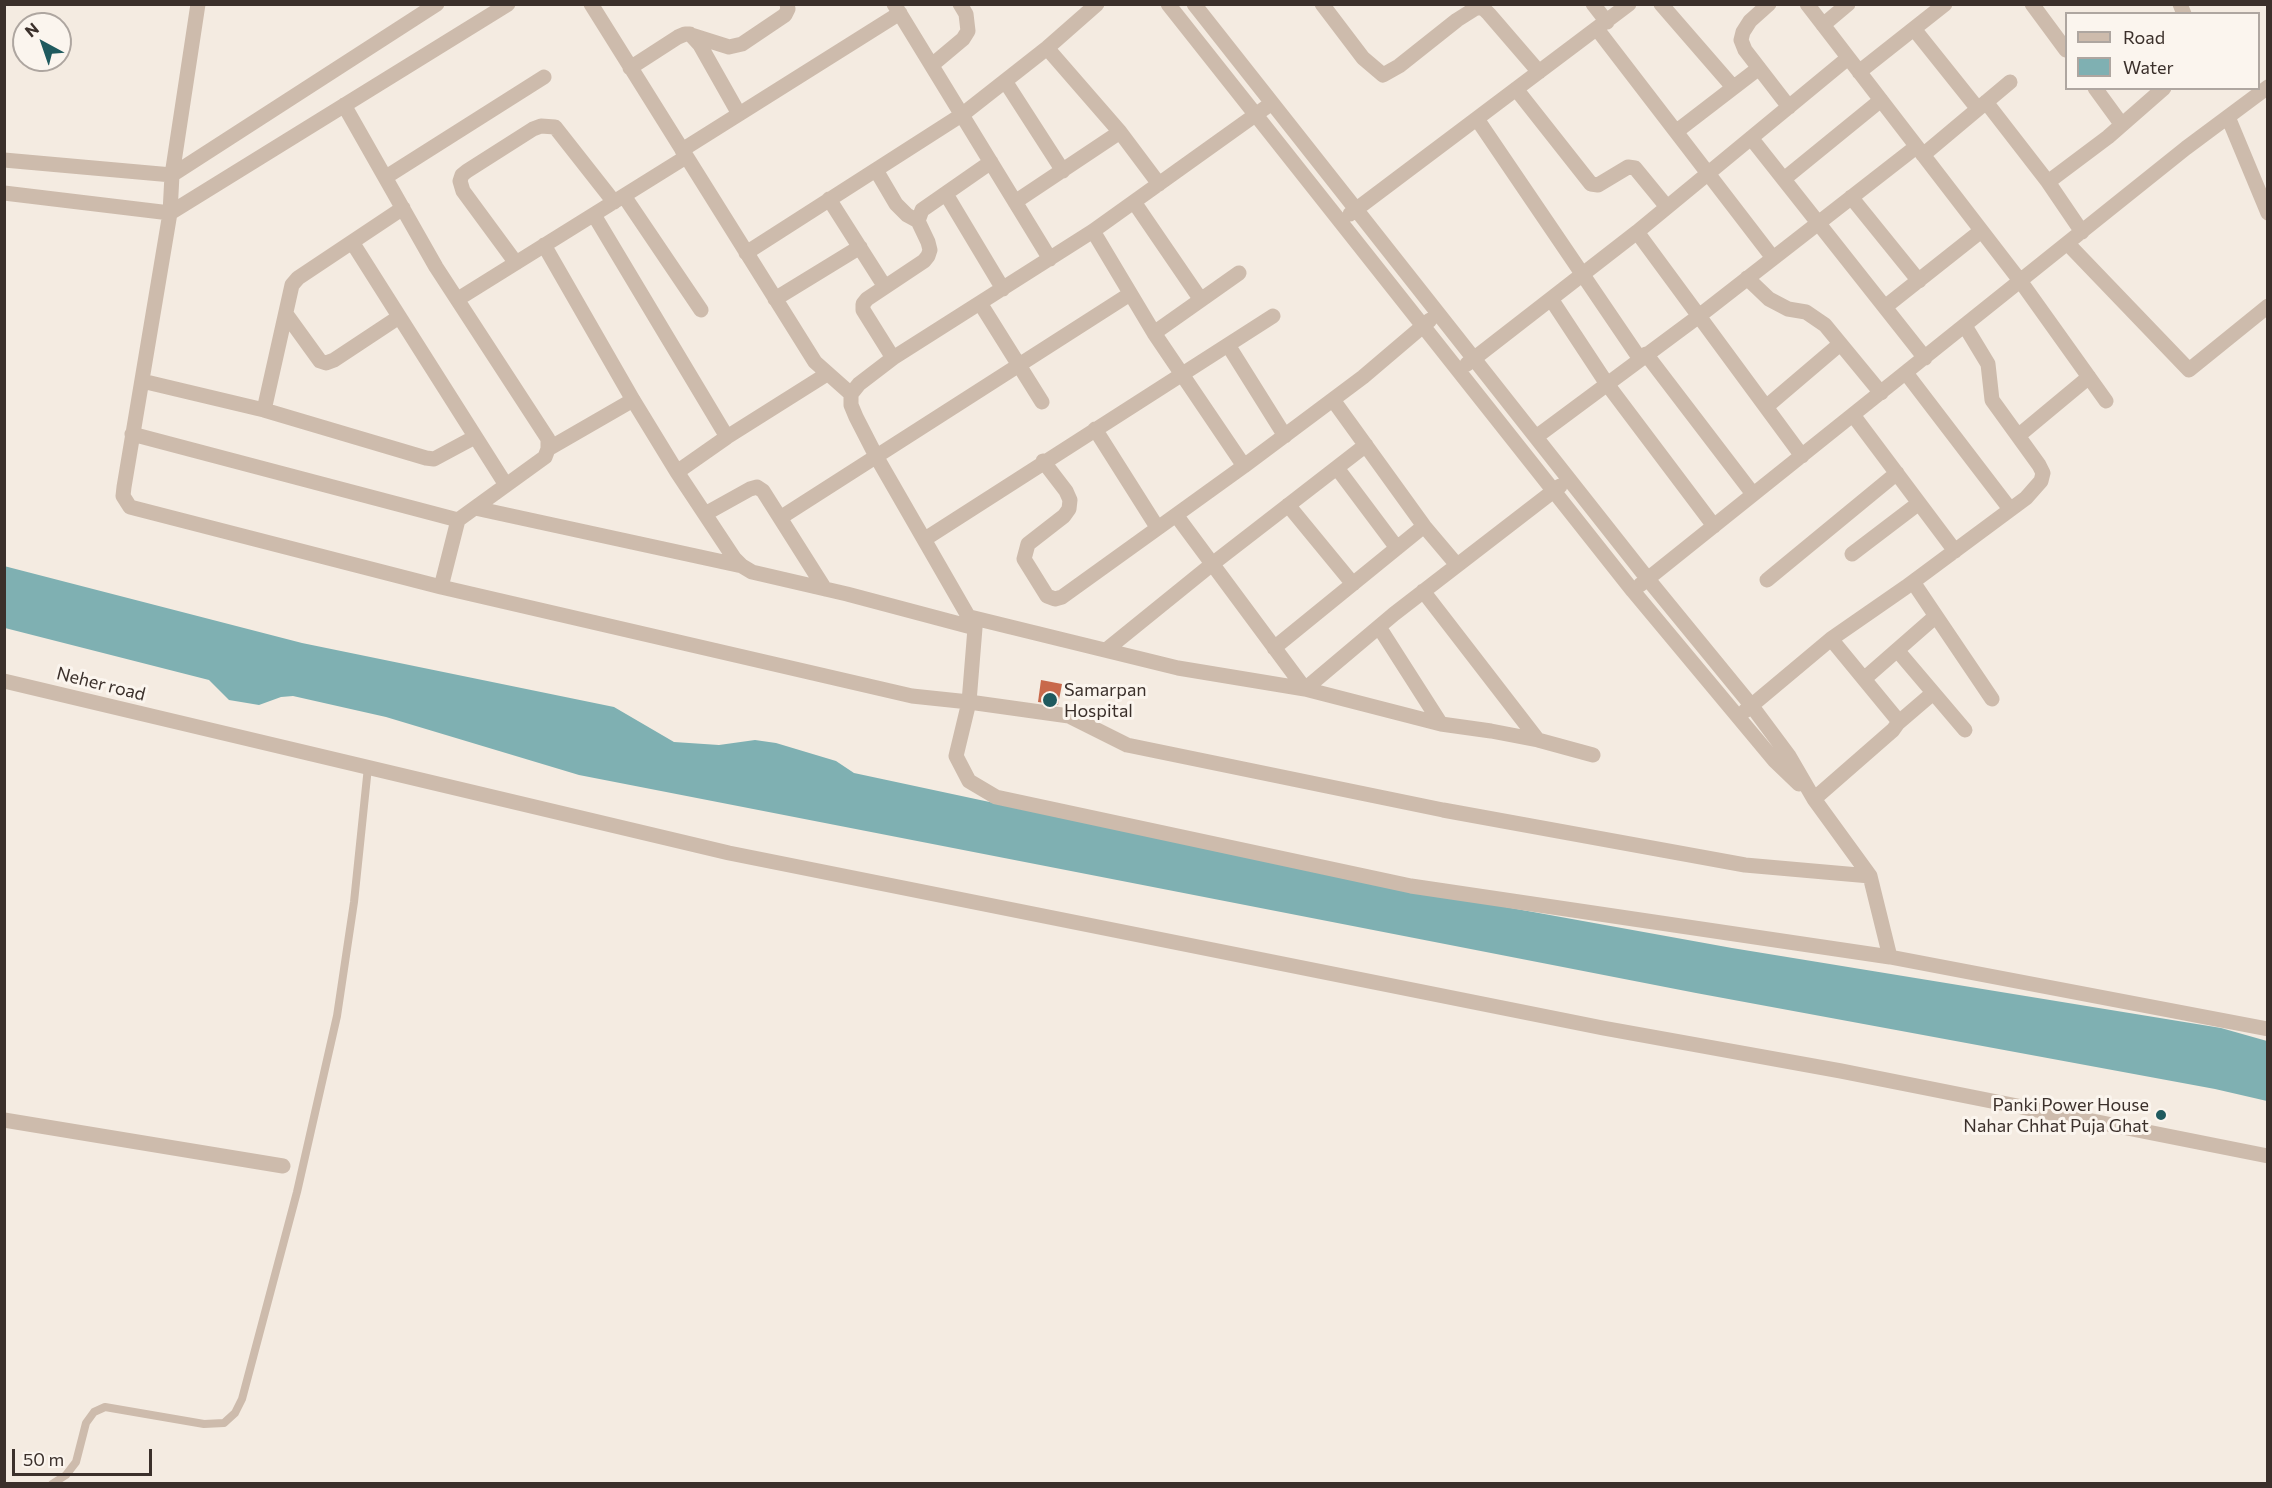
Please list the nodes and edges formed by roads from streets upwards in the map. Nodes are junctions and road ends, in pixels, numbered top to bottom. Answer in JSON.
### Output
{"nodes":[{"id":1,"x":198,"y":4,"type":"edge"},
{"id":2,"x":437,"y":4,"type":"edge"},
{"id":3,"x":508,"y":4,"type":"edge"},
{"id":4,"x":591,"y":4,"type":"edge"},
{"id":5,"x":787,"y":4,"type":"edge"},
{"id":6,"x":960,"y":4,"type":"edge"},
{"id":7,"x":1097,"y":4,"type":"edge"},
{"id":8,"x":1168,"y":4,"type":"edge"},
{"id":9,"x":1194,"y":4,"type":"edge"},
{"id":10,"x":1322,"y":4,"type":"edge"},
{"id":11,"x":1593,"y":4,"type":"edge"},
{"id":12,"x":1629,"y":4,"type":"edge"},
{"id":13,"x":1661,"y":4,"type":"edge"},
{"id":14,"x":1769,"y":4,"type":"edge"},
{"id":15,"x":1807,"y":4,"type":"edge"},
{"id":16,"x":1848,"y":4,"type":"edge"},
{"id":17,"x":1945,"y":4,"type":"edge"},
{"id":18,"x":2032,"y":4,"type":"edge"},
{"id":19,"x":1475,"y":6,"type":"edge"},
{"id":20,"x":897,"y":9,"type":"edge"},
{"id":21,"x":1602,"y":26,"type":"junction"},
{"id":22,"x":1823,"y":26,"type":"junction"},
{"id":23,"x":1914,"y":29,"type":"junction"},
{"id":24,"x":690,"y":34,"type":"junction"},
{"id":25,"x":2065,"y":47,"type":"edge"},
{"id":26,"x":1047,"y":48,"type":"junction"},
{"id":27,"x":1848,"y":58,"type":"junction"},
{"id":28,"x":932,"y":65,"type":"junction"},
{"id":29,"x":630,"y":68,"type":"junction"},
{"id":30,"x":1759,"y":68,"type":"junction"},
{"id":31,"x":1539,"y":72,"type":"junction"},
{"id":32,"x":1859,"y":72,"type":"junction"},
{"id":33,"x":544,"y":77,"type":"dead end"},
{"id":34,"x":1005,"y":81,"type":"junction"},
{"id":35,"x":2010,"y":82,"type":"dead end"},
{"id":36,"x":1733,"y":87,"type":"junction"},
{"id":37,"x":2268,"y":87,"type":"edge"},
{"id":38,"x":1516,"y":89,"type":"junction"},
{"id":39,"x":2096,"y":90,"type":"edge"},
{"id":40,"x":2162,"y":90,"type":"edge"},
{"id":41,"x":1881,"y":100,"type":"junction"},
{"id":42,"x":1272,"y":103,"type":"junction"},
{"id":43,"x":344,"y":105,"type":"junction"},
{"id":44,"x":1982,"y":105,"type":"junction"},
{"id":45,"x":1789,"y":107,"type":"junction"},
{"id":46,"x":740,"y":114,"type":"junction"},
{"id":47,"x":963,"y":114,"type":"junction"},
{"id":48,"x":1255,"y":116,"type":"junction"},
{"id":49,"x":2228,"y":117,"type":"junction"},
{"id":50,"x":1477,"y":119,"type":"junction"},
{"id":51,"x":2122,"y":125,"type":"junction"},
{"id":52,"x":1677,"y":131,"type":"junction"},
{"id":53,"x":1120,"y":132,"type":"junction"},
{"id":54,"x":1751,"y":138,"type":"junction"},
{"id":55,"x":1920,"y":151,"type":"junction"},
{"id":56,"x":684,"y":154,"type":"junction"},
{"id":57,"x":4,"y":160,"type":"edge"},
{"id":58,"x":991,"y":162,"type":"junction"},
{"id":59,"x":876,"y":170,"type":"junction"},
{"id":60,"x":1063,"y":171,"type":"junction"},
{"id":61,"x":1709,"y":173,"type":"junction"},
{"id":62,"x":172,"y":175,"type":"junction"},
{"id":63,"x":386,"y":177,"type":"junction"},
{"id":64,"x":1784,"y":178,"type":"junction"},
{"id":65,"x":2048,"y":182,"type":"junction"},
{"id":66,"x":1160,"y":184,"type":"junction"},
{"id":67,"x":4,"y":193,"type":"edge"},
{"id":68,"x":946,"y":194,"type":"junction"},
{"id":69,"x":1851,"y":197,"type":"junction"},
{"id":70,"x":619,"y":199,"type":"junction"},
{"id":71,"x":830,"y":199,"type":"junction"},
{"id":72,"x":1015,"y":202,"type":"junction"},
{"id":73,"x":1134,"y":202,"type":"junction"},
{"id":74,"x":1667,"y":207,"type":"junction"},
{"id":75,"x":404,"y":208,"type":"junction"},
{"id":76,"x":1356,"y":209,"type":"junction"},
{"id":77,"x":170,"y":213,"type":"junction"},
{"id":78,"x":2268,"y":213,"type":"edge"},
{"id":79,"x":594,"y":215,"type":"junction"},
{"id":80,"x":1340,"y":220,"type":"junction"},
{"id":81,"x":918,"y":221,"type":"junction"},
{"id":82,"x":1818,"y":223,"type":"junction"},
{"id":83,"x":1093,"y":231,"type":"junction"},
{"id":84,"x":1981,"y":231,"type":"junction"},
{"id":85,"x":1637,"y":232,"type":"junction"},
{"id":86,"x":2082,"y":232,"type":"junction"},
{"id":87,"x":352,"y":242,"type":"junction"},
{"id":88,"x":2068,"y":244,"type":"junction"},
{"id":89,"x":544,"y":245,"type":"junction"},
{"id":90,"x":860,"y":247,"type":"junction"},
{"id":91,"x":746,"y":253,"type":"junction"},
{"id":92,"x":1050,"y":258,"type":"junction"},
{"id":93,"x":1773,"y":258,"type":"junction"},
{"id":94,"x":516,"y":263,"type":"junction"},
{"id":95,"x":1239,"y":273,"type":"dead end"},
{"id":96,"x":1583,"y":274,"type":"junction"},
{"id":97,"x":1747,"y":278,"type":"junction"},
{"id":98,"x":1919,"y":280,"type":"junction"},
{"id":99,"x":2021,"y":282,"type":"junction"},
{"id":100,"x":885,"y":286,"type":"junction"},
{"id":101,"x":1003,"y":289,"type":"junction"},
{"id":102,"x":1130,"y":294,"type":"junction"},
{"id":103,"x":1551,"y":298,"type":"junction"},
{"id":104,"x":458,"y":299,"type":"junction"},
{"id":105,"x":775,"y":299,"type":"junction"},
{"id":106,"x":1201,"y":300,"type":"junction"},
{"id":107,"x":980,"y":303,"type":"junction"},
{"id":108,"x":2268,"y":306,"type":"edge"},
{"id":109,"x":1885,"y":308,"type":"junction"},
{"id":110,"x":701,"y":310,"type":"dead end"},
{"id":111,"x":1438,"y":313,"type":"junction"},
{"id":112,"x":286,"y":314,"type":"junction"},
{"id":113,"x":1273,"y":316,"type":"dead end"},
{"id":114,"x":1698,"y":316,"type":"junction"},
{"id":115,"x":399,"y":317,"type":"junction"},
{"id":116,"x":1423,"y":326,"type":"junction"},
{"id":117,"x":1965,"y":326,"type":"junction"},
{"id":118,"x":1154,"y":333,"type":"junction"},
{"id":119,"x":1840,"y":344,"type":"junction"},
{"id":120,"x":1228,"y":345,"type":"junction"},
{"id":121,"x":1643,"y":357,"type":"junction"},
{"id":122,"x":892,"y":358,"type":"junction"},
{"id":123,"x":1474,"y":358,"type":"junction"},
{"id":124,"x":1925,"y":358,"type":"junction"},
{"id":125,"x":1020,"y":366,"type":"junction"},
{"id":126,"x":1458,"y":372,"type":"junction"},
{"id":127,"x":1906,"y":373,"type":"junction"},
{"id":128,"x":827,"y":374,"type":"junction"},
{"id":129,"x":1182,"y":375,"type":"junction"},
{"id":130,"x":2089,"y":377,"type":"junction"},
{"id":131,"x":142,"y":381,"type":"junction"},
{"id":132,"x":1606,"y":384,"type":"junction"},
{"id":133,"x":1881,"y":393,"type":"junction"},
{"id":134,"x":851,"y":394,"type":"junction"},
{"id":135,"x":633,"y":400,"type":"junction"},
{"id":136,"x":1333,"y":400,"type":"junction"},
{"id":137,"x":2106,"y":401,"type":"dead end"},
{"id":138,"x":1042,"y":402,"type":"dead end"},
{"id":139,"x":1766,"y":407,"type":"junction"},
{"id":140,"x":264,"y":410,"type":"junction"},
{"id":141,"x":1853,"y":415,"type":"junction"},
{"id":142,"x":1095,"y":429,"type":"junction"},
{"id":143,"x":132,"y":434,"type":"junction"},
{"id":144,"x":1285,"y":436,"type":"junction"},
{"id":145,"x":2018,"y":436,"type":"junction"},
{"id":146,"x":475,"y":437,"type":"junction"},
{"id":147,"x":727,"y":437,"type":"junction"},
{"id":148,"x":1536,"y":437,"type":"junction"},
{"id":149,"x":1366,"y":445,"type":"junction"},
{"id":150,"x":548,"y":449,"type":"junction"},
{"id":151,"x":876,"y":456,"type":"junction"},
{"id":152,"x":1802,"y":456,"type":"junction"},
{"id":153,"x":1043,"y":461,"type":"junction"},
{"id":154,"x":1244,"y":466,"type":"junction"},
{"id":155,"x":1336,"y":468,"type":"junction"},
{"id":156,"x":677,"y":471,"type":"junction"},
{"id":157,"x":1897,"y":473,"type":"junction"},
{"id":158,"x":1569,"y":479,"type":"junction"},
{"id":159,"x":506,"y":485,"type":"junction"},
{"id":160,"x":1553,"y":491,"type":"junction"},
{"id":161,"x":1753,"y":494,"type":"junction"},
{"id":162,"x":1919,"y":503,"type":"junction"},
{"id":163,"x":1288,"y":505,"type":"junction"},
{"id":164,"x":475,"y":508,"type":"junction"},
{"id":165,"x":2010,"y":509,"type":"junction"},
{"id":166,"x":705,"y":514,"type":"junction"},
{"id":167,"x":1176,"y":515,"type":"junction"},
{"id":168,"x":780,"y":518,"type":"junction"},
{"id":169,"x":458,"y":520,"type":"junction"},
{"id":170,"x":1424,"y":526,"type":"junction"},
{"id":171,"x":1714,"y":526,"type":"junction"},
{"id":172,"x":1157,"y":527,"type":"junction"},
{"id":173,"x":925,"y":539,"type":"junction"},
{"id":174,"x":1397,"y":548,"type":"junction"},
{"id":175,"x":1955,"y":550,"type":"junction"},
{"id":176,"x":1852,"y":554,"type":"dead end"},
{"id":177,"x":1211,"y":565,"type":"junction"},
{"id":178,"x":1457,"y":565,"type":"junction"},
{"id":179,"x":742,"y":566,"type":"junction"},
{"id":180,"x":1647,"y":579,"type":"junction"},
{"id":181,"x":1767,"y":580,"type":"dead end"},
{"id":182,"x":1913,"y":582,"type":"junction"},
{"id":183,"x":1353,"y":584,"type":"junction"},
{"id":184,"x":441,"y":587,"type":"junction"},
{"id":185,"x":825,"y":589,"type":"junction"},
{"id":186,"x":1423,"y":591,"type":"junction"},
{"id":187,"x":1633,"y":591,"type":"junction"},
{"id":188,"x":1936,"y":616,"type":"junction"},
{"id":189,"x":972,"y":623,"type":"junction"},
{"id":190,"x":1378,"y":627,"type":"junction"},
{"id":191,"x":1831,"y":639,"type":"junction"},
{"id":192,"x":1274,"y":648,"type":"junction"},
{"id":193,"x":1106,"y":650,"type":"junction"},
{"id":194,"x":1897,"y":650,"type":"junction"},
{"id":195,"x":1864,"y":679,"type":"junction"},
{"id":196,"x":4,"y":681,"type":"edge"},
{"id":197,"x":1305,"y":689,"type":"junction"},
{"id":198,"x":1933,"y":693,"type":"junction"},
{"id":199,"x":1992,"y":699,"type":"dead end"},
{"id":200,"x":969,"y":702,"type":"junction"},
{"id":201,"x":1751,"y":705,"type":"junction"},
{"id":202,"x":1738,"y":717,"type":"junction"},
{"id":203,"x":1898,"y":723,"type":"junction"},
{"id":204,"x":1441,"y":724,"type":"junction"},
{"id":205,"x":1965,"y":730,"type":"dead end"},
{"id":206,"x":1538,"y":740,"type":"junction"},
{"id":207,"x":1593,"y":755,"type":"dead end"},
{"id":208,"x":1814,"y":799,"type":"junction"},
{"id":209,"x":1870,"y":876,"type":"junction"},
{"id":210,"x":1890,"y":957,"type":"junction"},
{"id":211,"x":2268,"y":1029,"type":"edge"},
{"id":212,"x":4,"y":1120,"type":"edge"},
{"id":213,"x":2268,"y":1156,"type":"edge"},
{"id":214,"x":283,"y":1166,"type":"dead end"}],
"edges":[{"from":1,"to":62,"type":"street"},
{"from":2,"to":62,"type":"street"},
{"from":3,"to":43,"type":"street"},
{"from":4,"to":29,"type":"street"},
{"from":5,"to":24,"type":"street"},
{"from":6,"to":28,"type":"street"},
{"from":7,"to":26,"type":"street"},
{"from":8,"to":48,"type":"street"},
{"from":9,"to":42,"type":"street"},
{"from":10,"to":19,"type":"street"},
{"from":11,"to":21,"type":"street"},
{"from":12,"to":21,"type":"street"},
{"from":13,"to":36,"type":"street"},
{"from":14,"to":30,"type":"street"},
{"from":15,"to":22,"type":"street"},
{"from":16,"to":22,"type":"street"},
{"from":17,"to":23,"type":"street"},
{"from":18,"to":25,"type":"street"},
{"from":19,"to":31,"type":"street"},
{"from":20,"to":28,"type":"street"},
{"from":20,"to":46,"type":"street"},
{"from":21,"to":31,"type":"street"},
{"from":21,"to":52,"type":"street"},
{"from":22,"to":27,"type":"street"},
{"from":23,"to":32,"type":"street"},
{"from":23,"to":44,"type":"street"},
{"from":24,"to":29,"type":"street"},
{"from":24,"to":46,"type":"street"},
{"from":26,"to":34,"type":"street"},
{"from":26,"to":53,"type":"street"},
{"from":27,"to":32,"type":"street"},
{"from":27,"to":45,"type":"street"},
{"from":28,"to":47,"type":"street"},
{"from":29,"to":56,"type":"street"},
{"from":30,"to":36,"type":"street"},
{"from":30,"to":45,"type":"street"},
{"from":31,"to":38,"type":"street"},
{"from":32,"to":41,"type":"street"},
{"from":33,"to":63,"type":"street"},
{"from":34,"to":47,"type":"street"},
{"from":34,"to":60,"type":"street"},
{"from":35,"to":44,"type":"street"},
{"from":36,"to":52,"type":"street"},
{"from":37,"to":49,"type":"street"},
{"from":38,"to":50,"type":"street"},
{"from":38,"to":74,"type":"street"},
{"from":39,"to":51,"type":"street"},
{"from":40,"to":51,"type":"street"},
{"from":41,"to":55,"type":"street"},
{"from":41,"to":64,"type":"street"},
{"from":42,"to":48,"type":"street"},
{"from":42,"to":76,"type":"street"},
{"from":43,"to":63,"type":"street"},
{"from":43,"to":77,"type":"street"},
{"from":44,"to":55,"type":"street"},
{"from":44,"to":65,"type":"street"},
{"from":45,"to":54,"type":"street"},
{"from":46,"to":56,"type":"street"},
{"from":47,"to":58,"type":"street"},
{"from":47,"to":59,"type":"street"},
{"from":48,"to":66,"type":"street"},
{"from":48,"to":80,"type":"street"},
{"from":49,"to":78,"type":"street"},
{"from":49,"to":86,"type":"street"},
{"from":50,"to":76,"type":"street"},
{"from":50,"to":96,"type":"street"},
{"from":51,"to":65,"type":"street"},
{"from":52,"to":61,"type":"street"},
{"from":53,"to":60,"type":"street"},
{"from":53,"to":66,"type":"street"},
{"from":54,"to":61,"type":"street"},
{"from":54,"to":64,"type":"street"},
{"from":55,"to":69,"type":"street"},
{"from":55,"to":84,"type":"street"},
{"from":56,"to":70,"type":"street"},
{"from":56,"to":91,"type":"street"},
{"from":57,"to":62,"type":"street"},
{"from":58,"to":68,"type":"street"},
{"from":58,"to":72,"type":"street"},
{"from":59,"to":71,"type":"street"},
{"from":59,"to":81,"type":"street"},
{"from":60,"to":72,"type":"street"},
{"from":61,"to":74,"type":"street"},
{"from":61,"to":93,"type":"street"},
{"from":62,"to":77,"type":"street"},
{"from":63,"to":75,"type":"street"},
{"from":64,"to":82,"type":"street"},
{"from":65,"to":86,"type":"street"},
{"from":66,"to":73,"type":"street"},
{"from":67,"to":77,"type":"street"},
{"from":68,"to":81,"type":"street"},
{"from":68,"to":101,"type":"street"},
{"from":69,"to":82,"type":"street"},
{"from":69,"to":98,"type":"street"},
{"from":70,"to":79,"type":"street"},
{"from":70,"to":94,"type":"street"},
{"from":70,"to":110,"type":"street"},
{"from":71,"to":90,"type":"street"},
{"from":71,"to":91,"type":"street"},
{"from":72,"to":92,"type":"street"},
{"from":73,"to":83,"type":"street"},
{"from":73,"to":106,"type":"street"},
{"from":74,"to":85,"type":"street"},
{"from":75,"to":87,"type":"street"},
{"from":75,"to":104,"type":"street"},
{"from":76,"to":80,"type":"street"},
{"from":76,"to":111,"type":"street"},
{"from":77,"to":131,"type":"street"},
{"from":79,"to":89,"type":"street"},
{"from":79,"to":147,"type":"street"},
{"from":80,"to":116,"type":"street"},
{"from":81,"to":100,"type":"street"},
{"from":82,"to":93,"type":"street"},
{"from":82,"to":109,"type":"street"},
{"from":83,"to":92,"type":"street"},
{"from":83,"to":102,"type":"street"},
{"from":84,"to":98,"type":"street"},
{"from":84,"to":99,"type":"street"},
{"from":85,"to":96,"type":"street"},
{"from":85,"to":114,"type":"street"},
{"from":86,"to":88,"type":"street"},
{"from":87,"to":112,"type":"street"},
{"from":87,"to":115,"type":"street"},
{"from":88,"to":99,"type":"street"},
{"from":88,"to":108,"type":"street"},
{"from":89,"to":94,"type":"street"},
{"from":89,"to":135,"type":"street"},
{"from":90,"to":100,"type":"street"},
{"from":90,"to":105,"type":"street"},
{"from":91,"to":105,"type":"street"},
{"from":92,"to":101,"type":"street"},
{"from":93,"to":97,"type":"street"},
{"from":94,"to":104,"type":"street"},
{"from":95,"to":106,"type":"street"},
{"from":96,"to":103,"type":"street"},
{"from":96,"to":121,"type":"street"},
{"from":97,"to":114,"type":"street"},
{"from":97,"to":119,"type":"street"},
{"from":98,"to":109,"type":"street"},
{"from":99,"to":117,"type":"street"},
{"from":99,"to":130,"type":"street"},
{"from":100,"to":122,"type":"street"},
{"from":101,"to":107,"type":"street"},
{"from":102,"to":118,"type":"street"},
{"from":102,"to":125,"type":"street"},
{"from":103,"to":123,"type":"street"},
{"from":103,"to":132,"type":"street"},
{"from":104,"to":150,"type":"street"},
{"from":105,"to":128,"type":"street"},
{"from":106,"to":118,"type":"street"},
{"from":107,"to":122,"type":"street"},
{"from":107,"to":125,"type":"street"},
{"from":109,"to":124,"type":"street"},
{"from":111,"to":116,"type":"street"},
{"from":111,"to":123,"type":"street"},
{"from":112,"to":115,"type":"street"},
{"from":112,"to":140,"type":"street"},
{"from":113,"to":120,"type":"street"},
{"from":114,"to":121,"type":"street"},
{"from":114,"to":139,"type":"street"},
{"from":115,"to":146,"type":"street"},
{"from":116,"to":126,"type":"street"},
{"from":116,"to":136,"type":"street"},
{"from":117,"to":124,"type":"street"},
{"from":117,"to":145,"type":"street"},
{"from":118,"to":129,"type":"street"},
{"from":119,"to":133,"type":"street"},
{"from":119,"to":139,"type":"street"},
{"from":120,"to":129,"type":"street"},
{"from":120,"to":144,"type":"street"},
{"from":121,"to":132,"type":"street"},
{"from":121,"to":161,"type":"street"},
{"from":122,"to":134,"type":"street"},
{"from":123,"to":126,"type":"street"},
{"from":123,"to":148,"type":"street"},
{"from":124,"to":127,"type":"street"},
{"from":125,"to":138,"type":"street"},
{"from":125,"to":151,"type":"street"},
{"from":126,"to":160,"type":"street"},
{"from":127,"to":133,"type":"street"},
{"from":127,"to":165,"type":"street"},
{"from":128,"to":134,"type":"street"},
{"from":128,"to":147,"type":"street"},
{"from":129,"to":142,"type":"street"},
{"from":129,"to":154,"type":"street"},
{"from":130,"to":137,"type":"street"},
{"from":130,"to":145,"type":"street"},
{"from":131,"to":140,"type":"street"},
{"from":131,"to":143,"type":"street"},
{"from":132,"to":148,"type":"street"},
{"from":132,"to":171,"type":"street"},
{"from":133,"to":141,"type":"street"},
{"from":134,"to":151,"type":"street"},
{"from":135,"to":150,"type":"street"},
{"from":135,"to":156,"type":"street"},
{"from":136,"to":144,"type":"street"},
{"from":136,"to":149,"type":"street"},
{"from":139,"to":152,"type":"street"},
{"from":140,"to":146,"type":"street"},
{"from":141,"to":152,"type":"street"},
{"from":141,"to":157,"type":"street"},
{"from":142,"to":153,"type":"street"},
{"from":142,"to":172,"type":"street"},
{"from":143,"to":169,"type":"street"},
{"from":143,"to":184,"type":"street"},
{"from":144,"to":154,"type":"street"},
{"from":145,"to":165,"type":"street"},
{"from":146,"to":159,"type":"street"},
{"from":147,"to":156,"type":"street"},
{"from":148,"to":158,"type":"street"},
{"from":149,"to":155,"type":"street"},
{"from":149,"to":170,"type":"street"},
{"from":150,"to":159,"type":"street"},
{"from":151,"to":168,"type":"street"},
{"from":151,"to":173,"type":"street"},
{"from":152,"to":161,"type":"street"},
{"from":153,"to":172,"type":"street"},
{"from":153,"to":173,"type":"street"},
{"from":154,"to":167,"type":"street"},
{"from":155,"to":163,"type":"street"},
{"from":155,"to":174,"type":"street"},
{"from":156,"to":166,"type":"street"},
{"from":157,"to":162,"type":"street"},
{"from":157,"to":181,"type":"street"},
{"from":158,"to":160,"type":"street"},
{"from":158,"to":180,"type":"street"},
{"from":159,"to":164,"type":"street"},
{"from":160,"to":178,"type":"street"},
{"from":160,"to":187,"type":"street"},
{"from":161,"to":171,"type":"street"},
{"from":162,"to":175,"type":"street"},
{"from":162,"to":176,"type":"street"},
{"from":163,"to":177,"type":"street"},
{"from":163,"to":183,"type":"street"},
{"from":164,"to":169,"type":"street"},
{"from":164,"to":179,"type":"street"},
{"from":165,"to":175,"type":"street"},
{"from":166,"to":168,"type":"street"},
{"from":166,"to":179,"type":"street"},
{"from":167,"to":172,"type":"street"},
{"from":167,"to":177,"type":"street"},
{"from":168,"to":185,"type":"street"},
{"from":169,"to":184,"type":"street"},
{"from":170,"to":174,"type":"street"},
{"from":170,"to":178,"type":"street"},
{"from":171,"to":180,"type":"street"},
{"from":173,"to":189,"type":"street"},
{"from":174,"to":183,"type":"street"},
{"from":175,"to":182,"type":"street"},
{"from":177,"to":192,"type":"street"},
{"from":177,"to":193,"type":"street"},
{"from":178,"to":186,"type":"street"},
{"from":179,"to":185,"type":"street"},
{"from":180,"to":187,"type":"street"},
{"from":180,"to":201,"type":"street"},
{"from":182,"to":188,"type":"street"},
{"from":182,"to":191,"type":"street"},
{"from":183,"to":192,"type":"street"},
{"from":184,"to":200,"type":"street"},
{"from":185,"to":189,"type":"street"},
{"from":186,"to":190,"type":"street"},
{"from":186,"to":206,"type":"street"},
{"from":187,"to":202,"type":"street"},
{"from":188,"to":194,"type":"street"},
{"from":188,"to":199,"type":"street"},
{"from":189,"to":193,"type":"street"},
{"from":189,"to":200,"type":"street"},
{"from":190,"to":197,"type":"street"},
{"from":190,"to":204,"type":"street"},
{"from":191,"to":195,"type":"street"},
{"from":191,"to":201,"type":"street"},
{"from":192,"to":197,"type":"street"},
{"from":193,"to":197,"type":"street"},
{"from":194,"to":195,"type":"street"},
{"from":194,"to":198,"type":"street"},
{"from":195,"to":203,"type":"street"},
{"from":196,"to":213,"type":"street","name":"Neher road"},
{"from":197,"to":204,"type":"street"},
{"from":198,"to":203,"type":"street"},
{"from":198,"to":205,"type":"street"},
{"from":200,"to":209,"type":"street"},
{"from":200,"to":210,"type":"street"},
{"from":201,"to":202,"type":"street"},
{"from":201,"to":208,"type":"street"},
{"from":202,"to":208,"type":"street"},
{"from":203,"to":208,"type":"street"},
{"from":204,"to":206,"type":"street"},
{"from":206,"to":207,"type":"street"},
{"from":208,"to":209,"type":"street"},
{"from":209,"to":210,"type":"street"},
{"from":210,"to":211,"type":"street"},
{"from":212,"to":214,"type":"street"}]}
